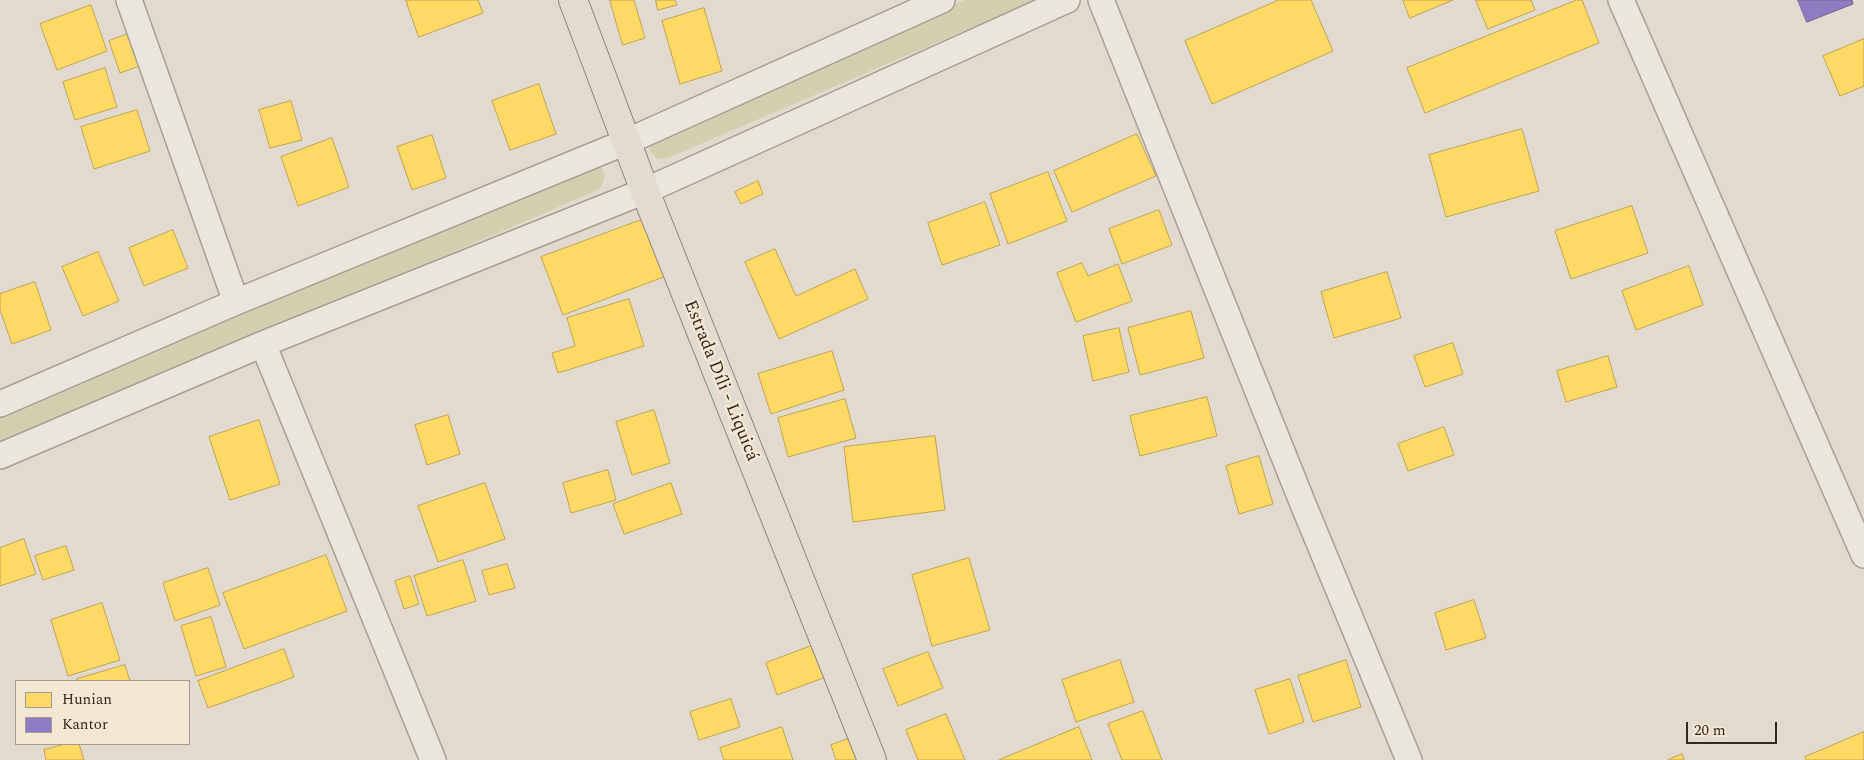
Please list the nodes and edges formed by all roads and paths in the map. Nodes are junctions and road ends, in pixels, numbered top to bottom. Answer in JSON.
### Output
{"nodes":[{"id":1,"x":129,"y":0,"type":"edge"},
{"id":2,"x":573,"y":0,"type":"edge"},
{"id":3,"x":942,"y":0,"type":"edge"},
{"id":4,"x":1067,"y":0,"type":"edge"},
{"id":5,"x":1101,"y":0,"type":"edge"},
{"id":6,"x":1621,"y":0,"type":"edge"},
{"id":7,"x":626,"y":142,"type":"junction"},
{"id":8,"x":645,"y":191,"type":"junction"},
{"id":9,"x":236,"y":302,"type":"junction"},
{"id":10,"x":263,"y":344,"type":"junction"},
{"id":11,"x":0,"y":404,"type":"edge"},
{"id":12,"x":0,"y":456,"type":"edge"},
{"id":13,"x":1864,"y":556,"type":"edge"},
{"id":14,"x":433,"y":760,"type":"edge"},
{"id":15,"x":872,"y":760,"type":"edge"},
{"id":16,"x":1409,"y":760,"type":"edge"}],
"edges":[{"from":1,"to":9,"type":"street"},
{"from":2,"to":7,"type":"main road","name":"Estrada Díli - Liquicá"},
{"from":3,"to":7,"type":"street"},
{"from":4,"to":8,"type":"street"},
{"from":5,"to":16,"type":"street"},
{"from":6,"to":13,"type":"street"},
{"from":7,"to":8,"type":"main road","name":"Estrada Díli - Liquicá"},
{"from":7,"to":9,"type":"street"},
{"from":8,"to":10,"type":"street"},
{"from":8,"to":15,"type":"main road","name":"Estrada Díli - Liquicá"},
{"from":9,"to":11,"type":"street"},
{"from":10,"to":12,"type":"street"},
{"from":10,"to":14,"type":"street"}]}
